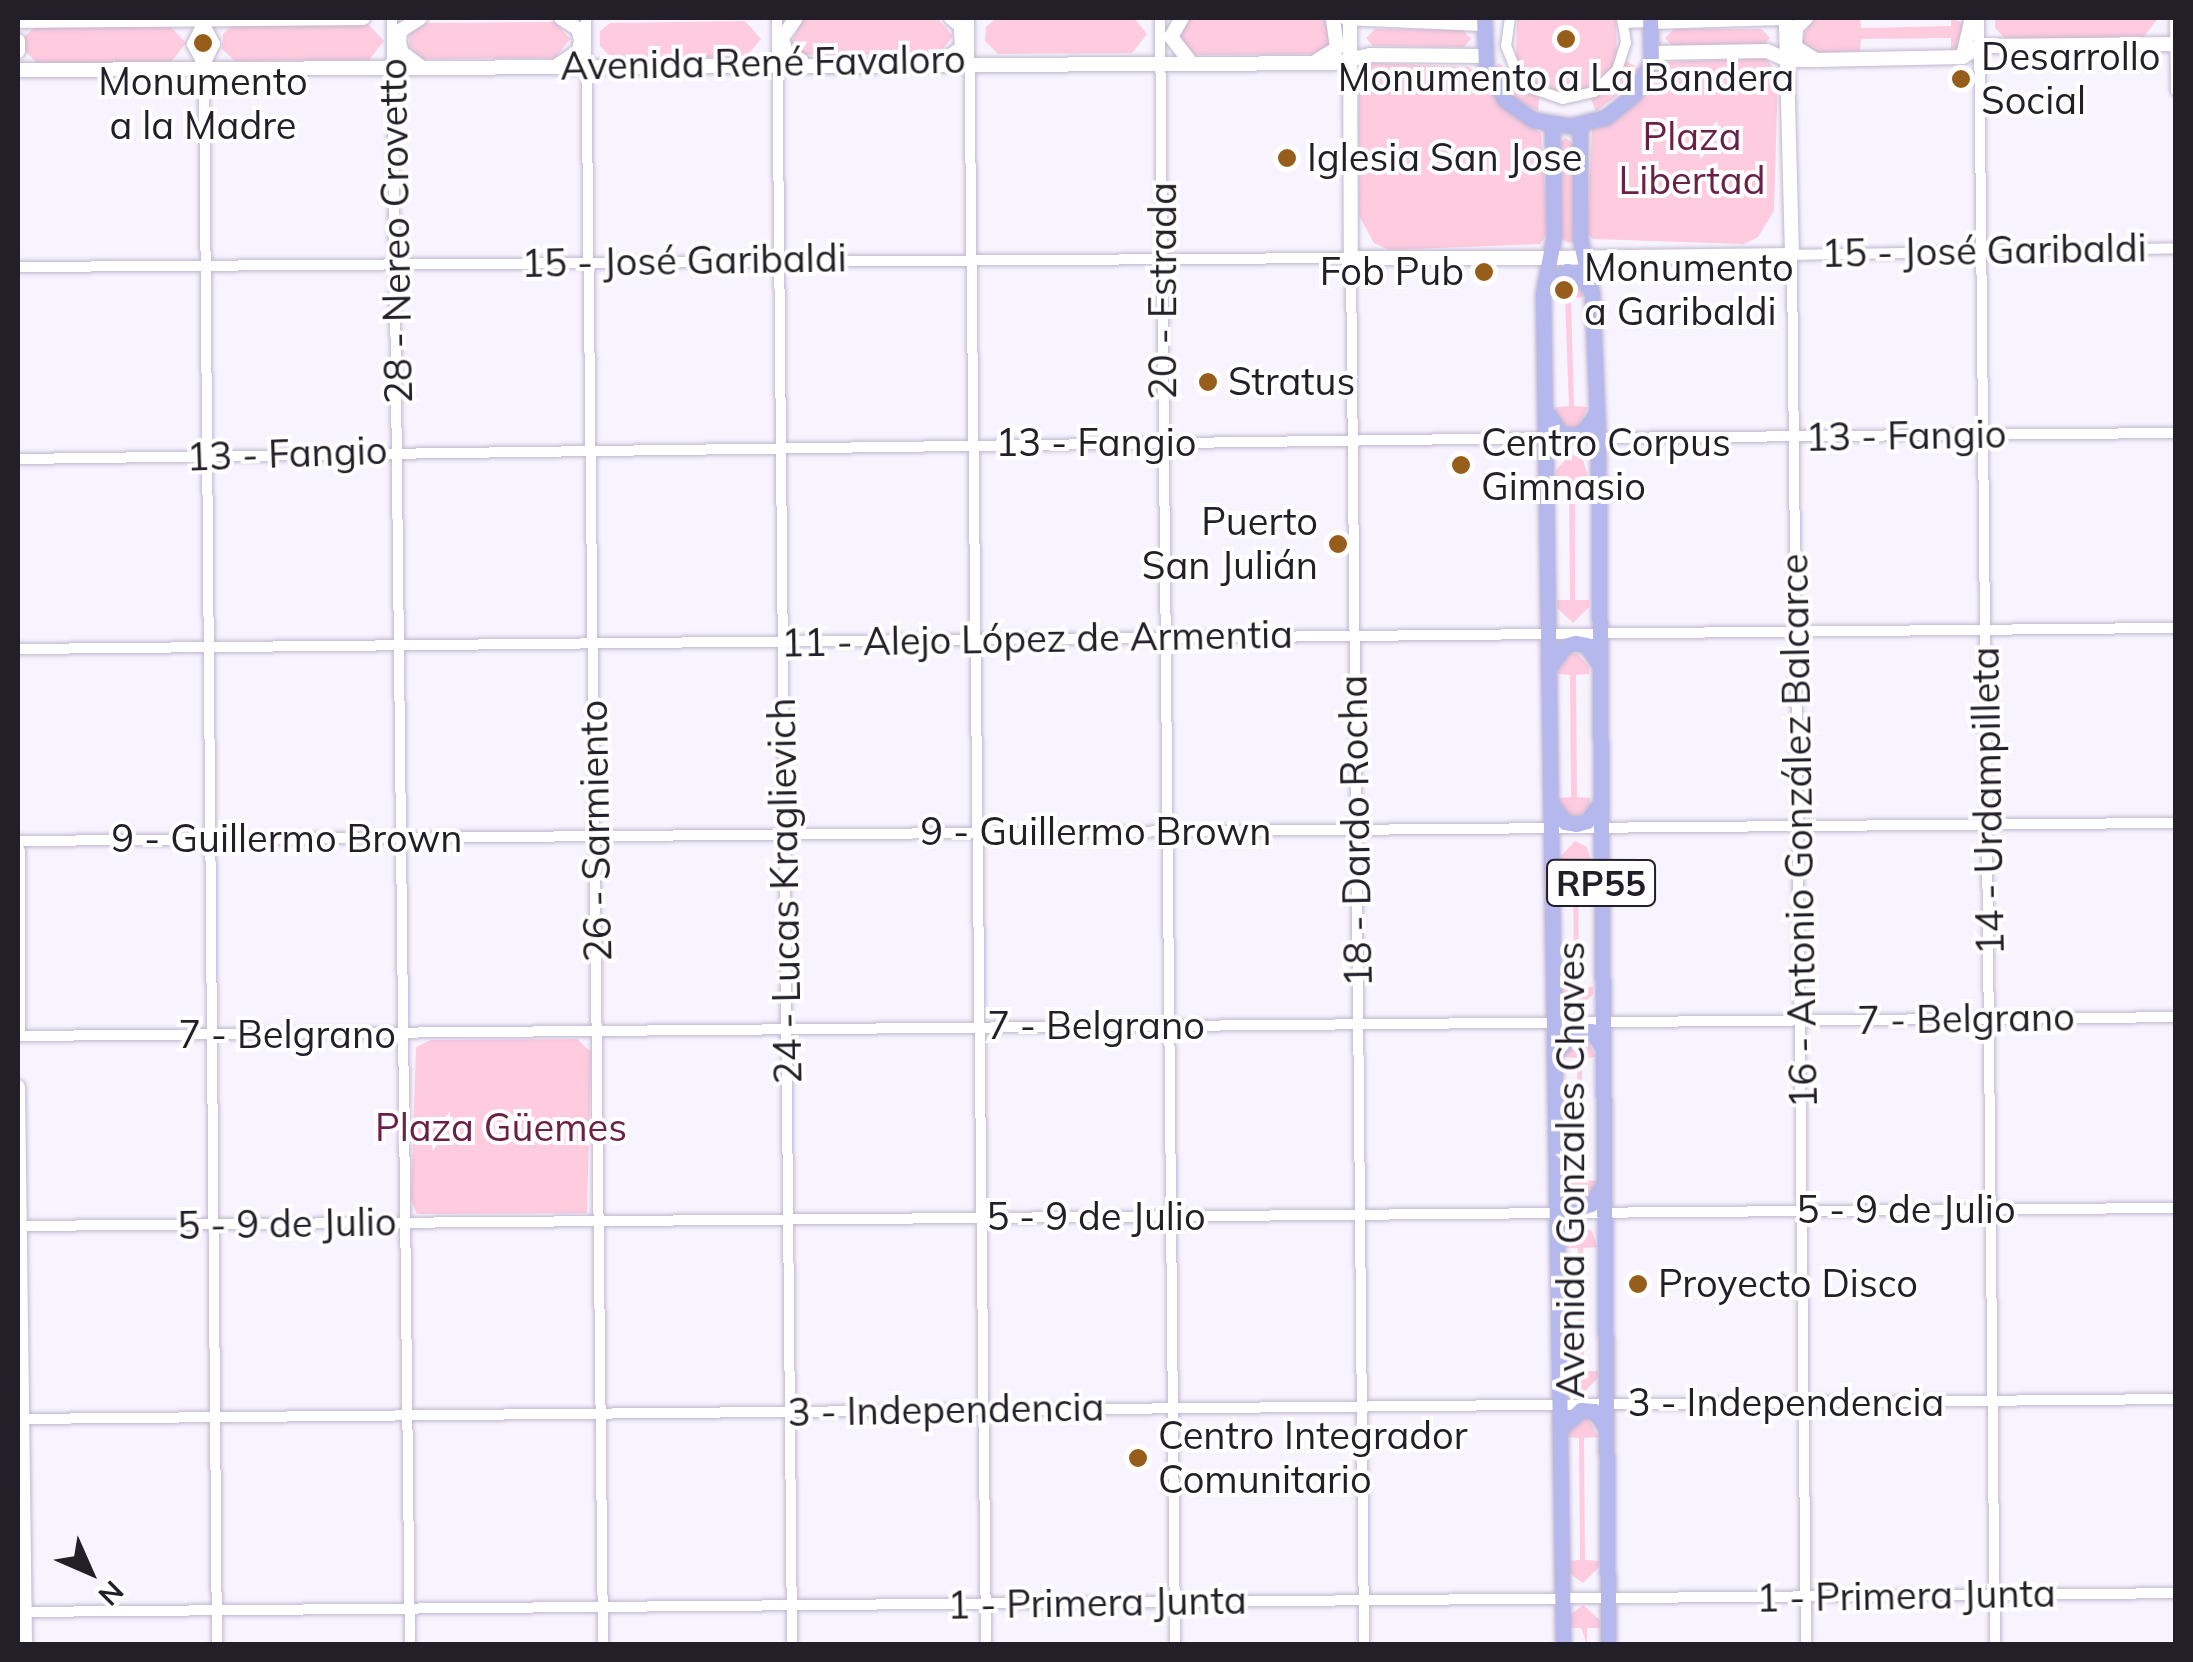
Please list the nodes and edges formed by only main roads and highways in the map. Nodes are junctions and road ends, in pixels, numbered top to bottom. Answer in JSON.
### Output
{"nodes":[{"id":1,"x":1651,"y":20,"type":"edge"},
{"id":2,"x":1482,"y":21,"type":"edge"},
{"id":3,"x":1580,"y":124,"type":"junction"},
{"id":4,"x":1552,"y":125,"type":"junction"},
{"id":5,"x":1543,"y":294,"type":"junction"},
{"id":6,"x":1592,"y":294,"type":"junction"},
{"id":7,"x":1547,"y":412,"type":"junction"},
{"id":8,"x":1597,"y":412,"type":"junction"},
{"id":9,"x":1550,"y":667,"type":"junction"},
{"id":10,"x":1600,"y":667,"type":"junction"},
{"id":11,"x":1552,"y":802,"type":"junction"},
{"id":12,"x":1601,"y":802,"type":"junction"},
{"id":13,"x":1603,"y":1051,"type":"junction"},
{"id":14,"x":1555,"y":1052,"type":"junction"},
{"id":15,"x":1557,"y":1184,"type":"junction"},
{"id":16,"x":1604,"y":1184,"type":"junction"},
{"id":17,"x":1560,"y":1431,"type":"junction"},
{"id":18,"x":1606,"y":1431,"type":"junction"},
{"id":19,"x":1563,"y":1644,"type":"edge"},
{"id":20,"x":1608,"y":1644,"type":"edge"}],
"edges":[{"from":1,"to":3,"type":"main road"},
{"from":2,"to":4,"type":"main road"},
{"from":3,"to":4,"type":"main road"},
{"from":3,"to":6,"type":"main road","name":"Avenida Gonzales Chaves","number":"RP55"},
{"from":4,"to":5,"type":"main road","name":"Avenida Gonzales Chaves","number":"RP55"},
{"from":5,"to":6,"type":"main road"},
{"from":5,"to":7,"type":"main road","name":"Avenida Gonzales Chaves","number":"RP55"},
{"from":6,"to":8,"type":"main road","name":"Avenida Gonzales Chaves","number":"RP55"},
{"from":7,"to":8,"type":"main road"},
{"from":7,"to":9,"type":"main road","name":"Avenida Gonzales Chaves","number":"RP55"},
{"from":8,"to":10,"type":"main road","name":"Avenida Gonzales Chaves","number":"RP55"},
{"from":9,"to":10,"type":"main road"},
{"from":9,"to":11,"type":"main road","name":"Avenida Gonzales Chaves","number":"RP55"},
{"from":10,"to":12,"type":"main road","name":"Avenida Gonzales Chaves","number":"RP55"},
{"from":11,"to":12,"type":"main road"},
{"from":11,"to":14,"type":"main road","name":"Avenida Gonzales Chaves","number":"RP55"},
{"from":12,"to":13,"type":"main road","name":"Avenida Gonzales Chaves","number":"RP55"},
{"from":13,"to":14,"type":"main road"},
{"from":13,"to":16,"type":"main road","name":"Avenida Gonzales Chaves","number":"RP55"},
{"from":14,"to":15,"type":"main road","name":"Avenida Gonzales Chaves","number":"RP55"},
{"from":15,"to":16,"type":"main road"},
{"from":15,"to":17,"type":"main road","name":"Avenida Gonzales Chaves","number":"RP55"},
{"from":16,"to":18,"type":"main road","name":"Avenida Gonzales Chaves","number":"RP55"},
{"from":17,"to":18,"type":"main road"},
{"from":17,"to":19,"type":"main road","name":"Avenida Gonzales Chaves","number":"RP55"},
{"from":18,"to":20,"type":"main road","name":"Avenida Gonzales Chaves","number":"RP55"}]}
